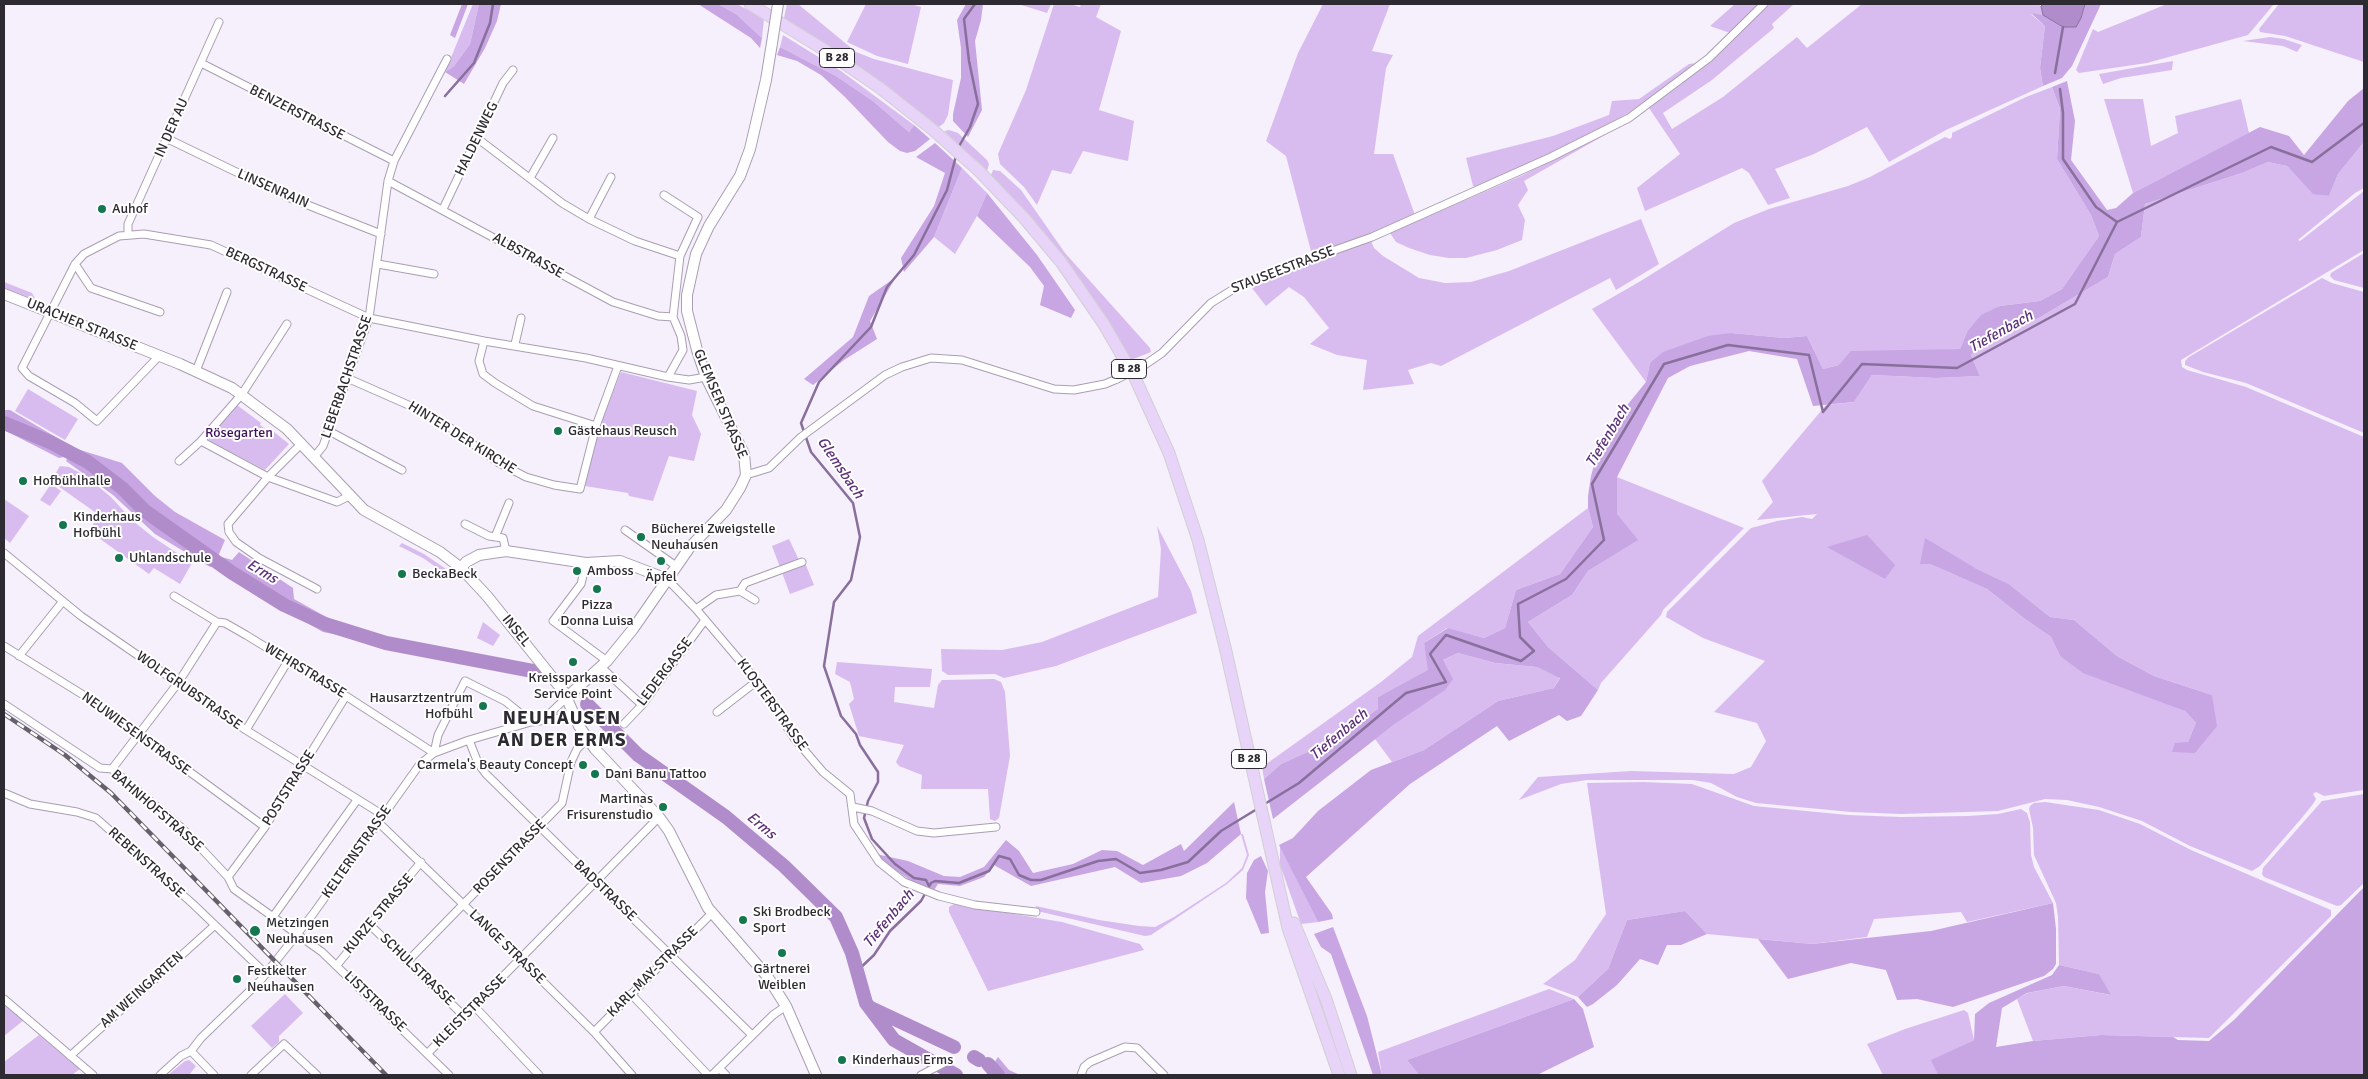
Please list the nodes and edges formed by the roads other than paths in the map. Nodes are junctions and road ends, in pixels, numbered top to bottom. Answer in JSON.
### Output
{"nodes":[{"id":1,"x":750,"y":4,"type":"edge"},
{"id":2,"x":778,"y":4,"type":"edge"},
{"id":3,"x":1764,"y":4,"type":"edge"},
{"id":4,"x":219,"y":22,"type":"dead end"},
{"id":5,"x":447,"y":59,"type":"dead end"},
{"id":6,"x":201,"y":63,"type":"junction"},
{"id":7,"x":513,"y":70,"type":"dead end"},
{"id":8,"x":477,"y":138,"type":"junction"},
{"id":9,"x":553,"y":138,"type":"dead end"},
{"id":10,"x":168,"y":139,"type":"junction"},
{"id":11,"x":394,"y":160,"type":"junction"},
{"id":12,"x":611,"y":177,"type":"dead end"},
{"id":13,"x":530,"y":178,"type":"junction"},
{"id":14,"x":388,"y":181,"type":"junction"},
{"id":15,"x":664,"y":195,"type":"dead end"},
{"id":16,"x":443,"y":209,"type":"junction"},
{"id":17,"x":588,"y":219,"type":"junction"},
{"id":18,"x":381,"y":234,"type":"junction"},
{"id":19,"x":128,"y":235,"type":"junction"},
{"id":20,"x":680,"y":256,"type":"junction"},
{"id":21,"x":75,"y":264,"type":"junction"},
{"id":22,"x":378,"y":264,"type":"junction"},
{"id":23,"x":434,"y":274,"type":"dead end"},
{"id":24,"x":226,"y":292,"type":"dead end"},
{"id":25,"x":4,"y":294,"type":"edge"},
{"id":26,"x":160,"y":312,"type":"dead end"},
{"id":27,"x":50,"y":313,"type":"junction"},
{"id":28,"x":673,"y":317,"type":"junction"},
{"id":29,"x":369,"y":318,"type":"junction"},
{"id":30,"x":521,"y":318,"type":"dead end"},
{"id":31,"x":287,"y":324,"type":"dead end"},
{"id":32,"x":484,"y":341,"type":"junction"},
{"id":33,"x":514,"y":344,"type":"junction"},
{"id":34,"x":160,"y":356,"type":"junction"},
{"id":35,"x":618,"y":366,"type":"junction"},
{"id":36,"x":196,"y":370,"type":"junction"},
{"id":37,"x":668,"y":377,"type":"junction"},
{"id":38,"x":706,"y":377,"type":"junction"},
{"id":39,"x":347,"y":378,"type":"junction"},
{"id":40,"x":242,"y":394,"type":"junction"},
{"id":41,"x":97,"y":421,"type":"joint"},
{"id":42,"x":596,"y":426,"type":"junction"},
{"id":43,"x":329,"y":431,"type":"junction"},
{"id":44,"x":201,"y":441,"type":"junction"},
{"id":45,"x":302,"y":443,"type":"junction"},
{"id":46,"x":315,"y":456,"type":"junction"},
{"id":47,"x":178,"y":461,"type":"dead end"},
{"id":48,"x":402,"y":470,"type":"dead end"},
{"id":49,"x":746,"y":475,"type":"junction"},
{"id":50,"x":268,"y":477,"type":"junction"},
{"id":51,"x":349,"y":496,"type":"junction"},
{"id":52,"x":509,"y":503,"type":"dead end"},
{"id":53,"x":465,"y":524,"type":"dead end"},
{"id":54,"x":625,"y":530,"type":"dead end"},
{"id":55,"x":495,"y":537,"type":"junction"},
{"id":56,"x":506,"y":551,"type":"junction"},
{"id":57,"x":4,"y":553,"type":"edge"},
{"id":58,"x":802,"y":562,"type":"dead end"},
{"id":59,"x":586,"y":563,"type":"junction"},
{"id":60,"x":676,"y":566,"type":"junction"},
{"id":61,"x":460,"y":568,"type":"junction"},
{"id":62,"x":667,"y":579,"type":"junction"},
{"id":63,"x":318,"y":589,"type":"dead end"},
{"id":64,"x":740,"y":591,"type":"junction"},
{"id":65,"x":174,"y":596,"type":"dead end"},
{"id":66,"x":755,"y":600,"type":"dead end"},
{"id":67,"x":63,"y":601,"type":"junction"},
{"id":68,"x":696,"y":609,"type":"junction"},
{"id":69,"x":705,"y":620,"type":"junction"},
{"id":70,"x":217,"y":622,"type":"junction"},
{"id":71,"x":4,"y":646,"type":"edge"},
{"id":72,"x":19,"y":656,"type":"junction"},
{"id":73,"x":288,"y":661,"type":"junction"},
{"id":74,"x":604,"y":664,"type":"junction"},
{"id":75,"x":757,"y":681,"type":"junction"},
{"id":76,"x":178,"y":683,"type":"junction"},
{"id":77,"x":346,"y":696,"type":"junction"},
{"id":78,"x":566,"y":698,"type":"junction"},
{"id":79,"x":4,"y":704,"type":"edge"},
{"id":80,"x":642,"y":705,"type":"junction"},
{"id":81,"x":717,"y":712,"type":"dead end"},
{"id":82,"x":572,"y":713,"type":"junction"},
{"id":83,"x":543,"y":720,"type":"junction"},
{"id":84,"x":531,"y":722,"type":"junction"},
{"id":85,"x":624,"y":724,"type":"dead end"},
{"id":86,"x":246,"y":730,"type":"junction"},
{"id":87,"x":138,"y":734,"type":"junction"},
{"id":88,"x":587,"y":739,"type":"junction"},
{"id":89,"x":469,"y":740,"type":"junction"},
{"id":90,"x":434,"y":753,"type":"junction"},
{"id":91,"x":303,"y":766,"type":"junction"},
{"id":92,"x":112,"y":769,"type":"junction"},
{"id":93,"x":4,"y":794,"type":"edge"},
{"id":94,"x":357,"y":800,"type":"junction"},
{"id":95,"x":855,"y":808,"type":"junction"},
{"id":96,"x":383,"y":815,"type":"junction"},
{"id":97,"x":659,"y":817,"type":"junction"},
{"id":98,"x":378,"y":822,"type":"junction"},
{"id":99,"x":265,"y":827,"type":"junction"},
{"id":100,"x":539,"y":827,"type":"junction"},
{"id":101,"x":996,"y":827,"type":"dead end"},
{"id":102,"x":422,"y":862,"type":"junction"},
{"id":103,"x":228,"y":877,"type":"junction"},
{"id":104,"x":596,"y":882,"type":"junction"},
{"id":105,"x":1279,"y":887,"type":"junction"},
{"id":106,"x":463,"y":906,"type":"junction"},
{"id":107,"x":1036,"y":912,"type":"dead end"},
{"id":108,"x":712,"y":913,"type":"junction"},
{"id":109,"x":272,"y":918,"type":"junction"},
{"id":110,"x":369,"y":924,"type":"junction"},
{"id":111,"x":215,"y":925,"type":"junction"},
{"id":112,"x":298,"y":934,"type":"junction"},
{"id":113,"x":670,"y":955,"type":"junction"},
{"id":114,"x":521,"y":960,"type":"junction"},
{"id":115,"x":408,"y":961,"type":"junction"},
{"id":116,"x":337,"y":965,"type":"junction"},
{"id":117,"x":266,"y":974,"type":"junction"},
{"id":118,"x":631,"y":994,"type":"junction"},
{"id":119,"x":4,"y":999,"type":"edge"},
{"id":120,"x":786,"y":1006,"type":"junction"},
{"id":121,"x":475,"y":1007,"type":"junction"},
{"id":122,"x":465,"y":1017,"type":"junction"},
{"id":123,"x":594,"y":1032,"type":"junction"},
{"id":124,"x":752,"y":1035,"type":"junction"},
{"id":125,"x":191,"y":1051,"type":"junction"},
{"id":126,"x":428,"y":1053,"type":"junction"},
{"id":127,"x":70,"y":1056,"type":"junction"},
{"id":128,"x":948,"y":1061,"type":"dead end"},
{"id":129,"x":719,"y":1068,"type":"junction"},
{"id":130,"x":93,"y":1075,"type":"edge"},
{"id":131,"x":160,"y":1075,"type":"edge"},
{"id":132,"x":214,"y":1075,"type":"edge"},
{"id":133,"x":251,"y":1075,"type":"edge"},
{"id":134,"x":317,"y":1075,"type":"edge"},
{"id":135,"x":449,"y":1075,"type":"edge"},
{"id":136,"x":539,"y":1075,"type":"edge"},
{"id":137,"x":632,"y":1075,"type":"edge"},
{"id":138,"x":710,"y":1075,"type":"edge"},
{"id":139,"x":726,"y":1075,"type":"edge"},
{"id":140,"x":816,"y":1075,"type":"edge"},
{"id":141,"x":921,"y":1075,"type":"edge"},
{"id":142,"x":1081,"y":1075,"type":"edge"},
{"id":143,"x":1164,"y":1075,"type":"edge"},
{"id":144,"x":1338,"y":1075,"type":"edge"},
{"id":145,"x":1352,"y":1075,"type":"edge"}],
"edges":[{"from":1,"to":105,"type":"main road","number":"B 28"},
{"from":2,"to":38,"type":"street","name":"GLEMSER STRASSE","bridge":true},
{"from":3,"to":49,"type":"street","name":"STAUSEESTRASSE","bridge":true},
{"from":4,"to":6,"type":"street","name":"IN DER AU"},
{"from":5,"to":11,"type":"street","name":"LEBERBACHSTRASSE"},
{"from":6,"to":10,"type":"street","name":"IN DER AU"},
{"from":6,"to":11,"type":"street","name":"BENZERSTRASSE"},
{"from":7,"to":8,"type":"street","name":"HALDENWEG"},
{"from":8,"to":13,"type":"street"},
{"from":8,"to":16,"type":"street","name":"HALDENWEG"},
{"from":9,"to":13,"type":"street"},
{"from":10,"to":18,"type":"street","name":"LINSENRAIN"},
{"from":10,"to":19,"type":"street","name":"IN DER AU"},
{"from":11,"to":14,"type":"street","name":"LEBERBACHSTRASSE"},
{"from":12,"to":17,"type":"street"},
{"from":13,"to":17,"type":"street"},
{"from":14,"to":16,"type":"street","name":"ALBSTRASSE"},
{"from":14,"to":18,"type":"street","name":"LEBERBACHSTRASSE"},
{"from":15,"to":20,"type":"street"},
{"from":16,"to":28,"type":"street","name":"ALBSTRASSE"},
{"from":17,"to":20,"type":"street"},
{"from":18,"to":22,"type":"street","name":"LEBERBACHSTRASSE"},
{"from":19,"to":21,"type":"street","name":"BERGSTRASSE"},
{"from":19,"to":29,"type":"street","name":"BERGSTRASSE"},
{"from":20,"to":28,"type":"street"},
{"from":21,"to":26,"type":"street"},
{"from":21,"to":27,"type":"street","name":"BERGSTRASSE"},
{"from":22,"to":23,"type":"street"},
{"from":22,"to":29,"type":"street","name":"LEBERBACHSTRASSE"},
{"from":24,"to":36,"type":"street"},
{"from":25,"to":27,"type":"street","name":"URACHER STRASSE"},
{"from":27,"to":34,"type":"street","name":"URACHER STRASSE"},
{"from":27,"to":41,"type":"street","name":"BERGSTRASSE"},
{"from":28,"to":37,"type":"street"},
{"from":29,"to":32,"type":"street","name":"BERGSTRASSE"},
{"from":29,"to":39,"type":"street","name":"LEBERBACHSTRASSE"},
{"from":30,"to":33,"type":"street"},
{"from":31,"to":40,"type":"street"},
{"from":32,"to":33,"type":"street","name":"BERGSTRASSE"},
{"from":32,"to":42,"type":"street"},
{"from":33,"to":35,"type":"street","name":"BERGSTRASSE"},
{"from":34,"to":36,"type":"street","name":"URACHER STRASSE"},
{"from":34,"to":41,"type":"street","name":"URACHER STRASSE"},
{"from":35,"to":37,"type":"street","name":"BERGSTRASSE"},
{"from":35,"to":42,"type":"street"},
{"from":36,"to":40,"type":"street","name":"URACHER STRASSE"},
{"from":37,"to":38,"type":"street","name":"BERGSTRASSE"},
{"from":38,"to":49,"type":"street","name":"GLEMSER STRASSE"},
{"from":39,"to":42,"type":"street","name":"HINTER DER KIRCHE"},
{"from":39,"to":43,"type":"street","name":"LEBERBACHSTRASSE"},
{"from":40,"to":44,"type":"street"},
{"from":40,"to":45,"type":"street","name":"URACHER STRASSE"},
{"from":43,"to":46,"type":"street","name":"LEBERBACHSTRASSE"},
{"from":43,"to":48,"type":"street"},
{"from":44,"to":47,"type":"street"},
{"from":44,"to":50,"type":"street"},
{"from":45,"to":46,"type":"street","name":"URACHER STRASSE"},
{"from":45,"to":50,"type":"street"},
{"from":46,"to":51,"type":"street","name":"URACHER STRASSE"},
{"from":49,"to":60,"type":"street","name":"GLEMSER STRASSE"},
{"from":50,"to":51,"type":"street"},
{"from":50,"to":63,"type":"street"},
{"from":51,"to":61,"type":"street","name":"URACHER STRASSE"},
{"from":52,"to":55,"type":"street"},
{"from":53,"to":55,"type":"street"},
{"from":54,"to":60,"type":"street"},
{"from":55,"to":56,"type":"street"},
{"from":56,"to":59,"type":"street"},
{"from":56,"to":61,"type":"street"},
{"from":57,"to":67,"type":"street","name":"WOLFGRUBSTRASSE"},
{"from":58,"to":64,"type":"street"},
{"from":59,"to":62,"type":"street"},
{"from":59,"to":74,"type":"street"},
{"from":60,"to":62,"type":"street","name":"GLEMSER STRASSE"},
{"from":61,"to":78,"type":"street","name":"INSEL"},
{"from":62,"to":68,"type":"street","name":"KLOSTERSTRASSE"},
{"from":62,"to":74,"type":"street","name":"GLEMSER STRASSE"},
{"from":64,"to":66,"type":"street"},
{"from":64,"to":68,"type":"street"},
{"from":65,"to":70,"type":"street","name":"WEHRSTRASSE"},
{"from":67,"to":72,"type":"street"},
{"from":67,"to":76,"type":"street","name":"WOLFGRUBSTRASSE"},
{"from":68,"to":69,"type":"street","name":"KLOSTERSTRASSE"},
{"from":69,"to":75,"type":"street","name":"KLOSTERSTRASSE"},
{"from":69,"to":80,"type":"street","name":"LEDERGASSE"},
{"from":70,"to":73,"type":"street","name":"WEHRSTRASSE"},
{"from":70,"to":76,"type":"street"},
{"from":71,"to":72,"type":"street","name":"NEUWIESENSTRASSE"},
{"from":72,"to":87,"type":"street","name":"NEUWIESENSTRASSE"},
{"from":73,"to":77,"type":"street","name":"WEHRSTRASSE"},
{"from":73,"to":86,"type":"street"},
{"from":74,"to":78,"type":"street","name":"GLEMSER STRASSE"},
{"from":74,"to":80,"type":"street"},
{"from":75,"to":81,"type":"street"},
{"from":75,"to":95,"type":"street","name":"KLOSTERSTRASSE"},
{"from":76,"to":86,"type":"street","name":"WOLFGRUBSTRASSE"},
{"from":76,"to":87,"type":"street"},
{"from":77,"to":90,"type":"street","name":"WEHRSTRASSE"},
{"from":77,"to":91,"type":"street","name":"POSTSTRASSE"},
{"from":78,"to":82,"type":"street","name":"INSEL"},
{"from":78,"to":83,"type":"street"},
{"from":79,"to":92,"type":"street","name":"BAHNHOFSTRASSE"},
{"from":80,"to":85,"type":"street","name":"LEDERGASSE"},
{"from":82,"to":83,"type":"street","name":"KELTERNSTRASSE"},
{"from":82,"to":88,"type":"street","name":"INSEL"},
{"from":83,"to":84,"type":"street","name":"KELTERNSTRASSE"},
{"from":84,"to":89,"type":"street","name":"KELTERNSTRASSE"},
{"from":84,"to":90,"type":"street"},
{"from":86,"to":91,"type":"street","name":"WOLFGRUBSTRASSE"},
{"from":87,"to":92,"type":"street"},
{"from":87,"to":99,"type":"street","name":"NEUWIESENSTRASSE"},
{"from":88,"to":97,"type":"street","name":"INSEL"},
{"from":88,"to":100,"type":"street","name":"ROSENSTRASSE"},
{"from":89,"to":90,"type":"street","name":"KELTERNSTRASSE"},
{"from":89,"to":100,"type":"street","name":"BADSTRASSE"},
{"from":90,"to":96,"type":"street","name":"KELTERNSTRASSE"},
{"from":91,"to":94,"type":"street","name":"WOLFGRUBSTRASSE"},
{"from":91,"to":99,"type":"street","name":"POSTSTRASSE"},
{"from":92,"to":103,"type":"street","name":"BAHNHOFSTRASSE"},
{"from":93,"to":111,"type":"street","name":"REBENSTRASSE"},
{"from":94,"to":96,"type":"street","name":"WOLFGRUBSTRASSE"},
{"from":94,"to":109,"type":"street"},
{"from":95,"to":101,"type":"street"},
{"from":95,"to":107,"type":"street","name":"KLOSTERSTRASSE"},
{"from":96,"to":98,"type":"street","name":"KELTERNSTRASSE"},
{"from":97,"to":104,"type":"street","name":"KLEISTSTRASSE"},
{"from":97,"to":108,"type":"street","name":"INSEL"},
{"from":98,"to":102,"type":"street","name":"LANGE STRASSE"},
{"from":98,"to":112,"type":"street","name":"KELTERNSTRASSE"},
{"from":99,"to":103,"type":"street","name":"POSTSTRASSE"},
{"from":100,"to":104,"type":"street","name":"BADSTRASSE"},
{"from":100,"to":106,"type":"street","name":"ROSENSTRASSE"},
{"from":102,"to":106,"type":"street","name":"LANGE STRASSE"},
{"from":102,"to":110,"type":"street","name":"KURZE STRASSE"},
{"from":103,"to":109,"type":"street","name":"BAHNHOFSTRASSE"},
{"from":104,"to":113,"type":"street","name":"BADSTRASSE"},
{"from":104,"to":114,"type":"street","name":"KLEISTSTRASSE"},
{"from":105,"to":144,"type":"main road","number":"B 28"},
{"from":105,"to":145,"type":"main road","number":"B 28"},
{"from":106,"to":114,"type":"street","name":"LANGE STRASSE"},
{"from":106,"to":115,"type":"street","name":"ROSENSTRASSE"},
{"from":108,"to":113,"type":"street","name":"KARL-MAY-STRASSE"},
{"from":108,"to":120,"type":"street","name":"INSEL"},
{"from":109,"to":112,"type":"street","name":"BAHNHOFSTRASSE"},
{"from":110,"to":115,"type":"street","name":"SCHULSTRASSE"},
{"from":110,"to":116,"type":"street","name":"KURZE STRASSE"},
{"from":111,"to":117,"type":"street","name":"REBENSTRASSE"},
{"from":111,"to":127,"type":"street","name":"AM WEINGARTEN"},
{"from":112,"to":116,"type":"street","name":"LISTSTRASSE"},
{"from":112,"to":117,"type":"street","name":"KELTERNSTRASSE"},
{"from":113,"to":118,"type":"street","name":"KARL-MAY-STRASSE"},
{"from":113,"to":124,"type":"street","name":"BADSTRASSE"},
{"from":114,"to":121,"type":"street","name":"KLEISTSTRASSE"},
{"from":114,"to":123,"type":"street","name":"LANGE STRASSE"},
{"from":115,"to":122,"type":"street","name":"SCHULSTRASSE"},
{"from":116,"to":126,"type":"street","name":"LISTSTRASSE"},
{"from":117,"to":125,"type":"street","name":"KELTERNSTRASSE"},
{"from":118,"to":123,"type":"street","name":"KARL-MAY-STRASSE"},
{"from":118,"to":138,"type":"street"},
{"from":119,"to":127,"type":"street"},
{"from":120,"to":124,"type":"street"},
{"from":120,"to":140,"type":"street","name":"INSEL"},
{"from":121,"to":122,"type":"street","name":"KLEISTSTRASSE"},
{"from":121,"to":136,"type":"street"},
{"from":122,"to":126,"type":"street","name":"KLEISTSTRASSE"},
{"from":123,"to":137,"type":"street","name":"LANGE STRASSE"},
{"from":124,"to":129,"type":"street"},
{"from":125,"to":131,"type":"street","name":"KELTERNSTRASSE"},
{"from":125,"to":132,"type":"street"},
{"from":126,"to":135,"type":"street","name":"LISTSTRASSE"},
{"from":127,"to":130,"type":"street"},
{"from":128,"to":141,"type":"street"},
{"from":129,"to":138,"type":"street"},
{"from":129,"to":139,"type":"street"},
{"from":133,"to":134,"type":"street"},
{"from":142,"to":143,"type":"street"}]}
